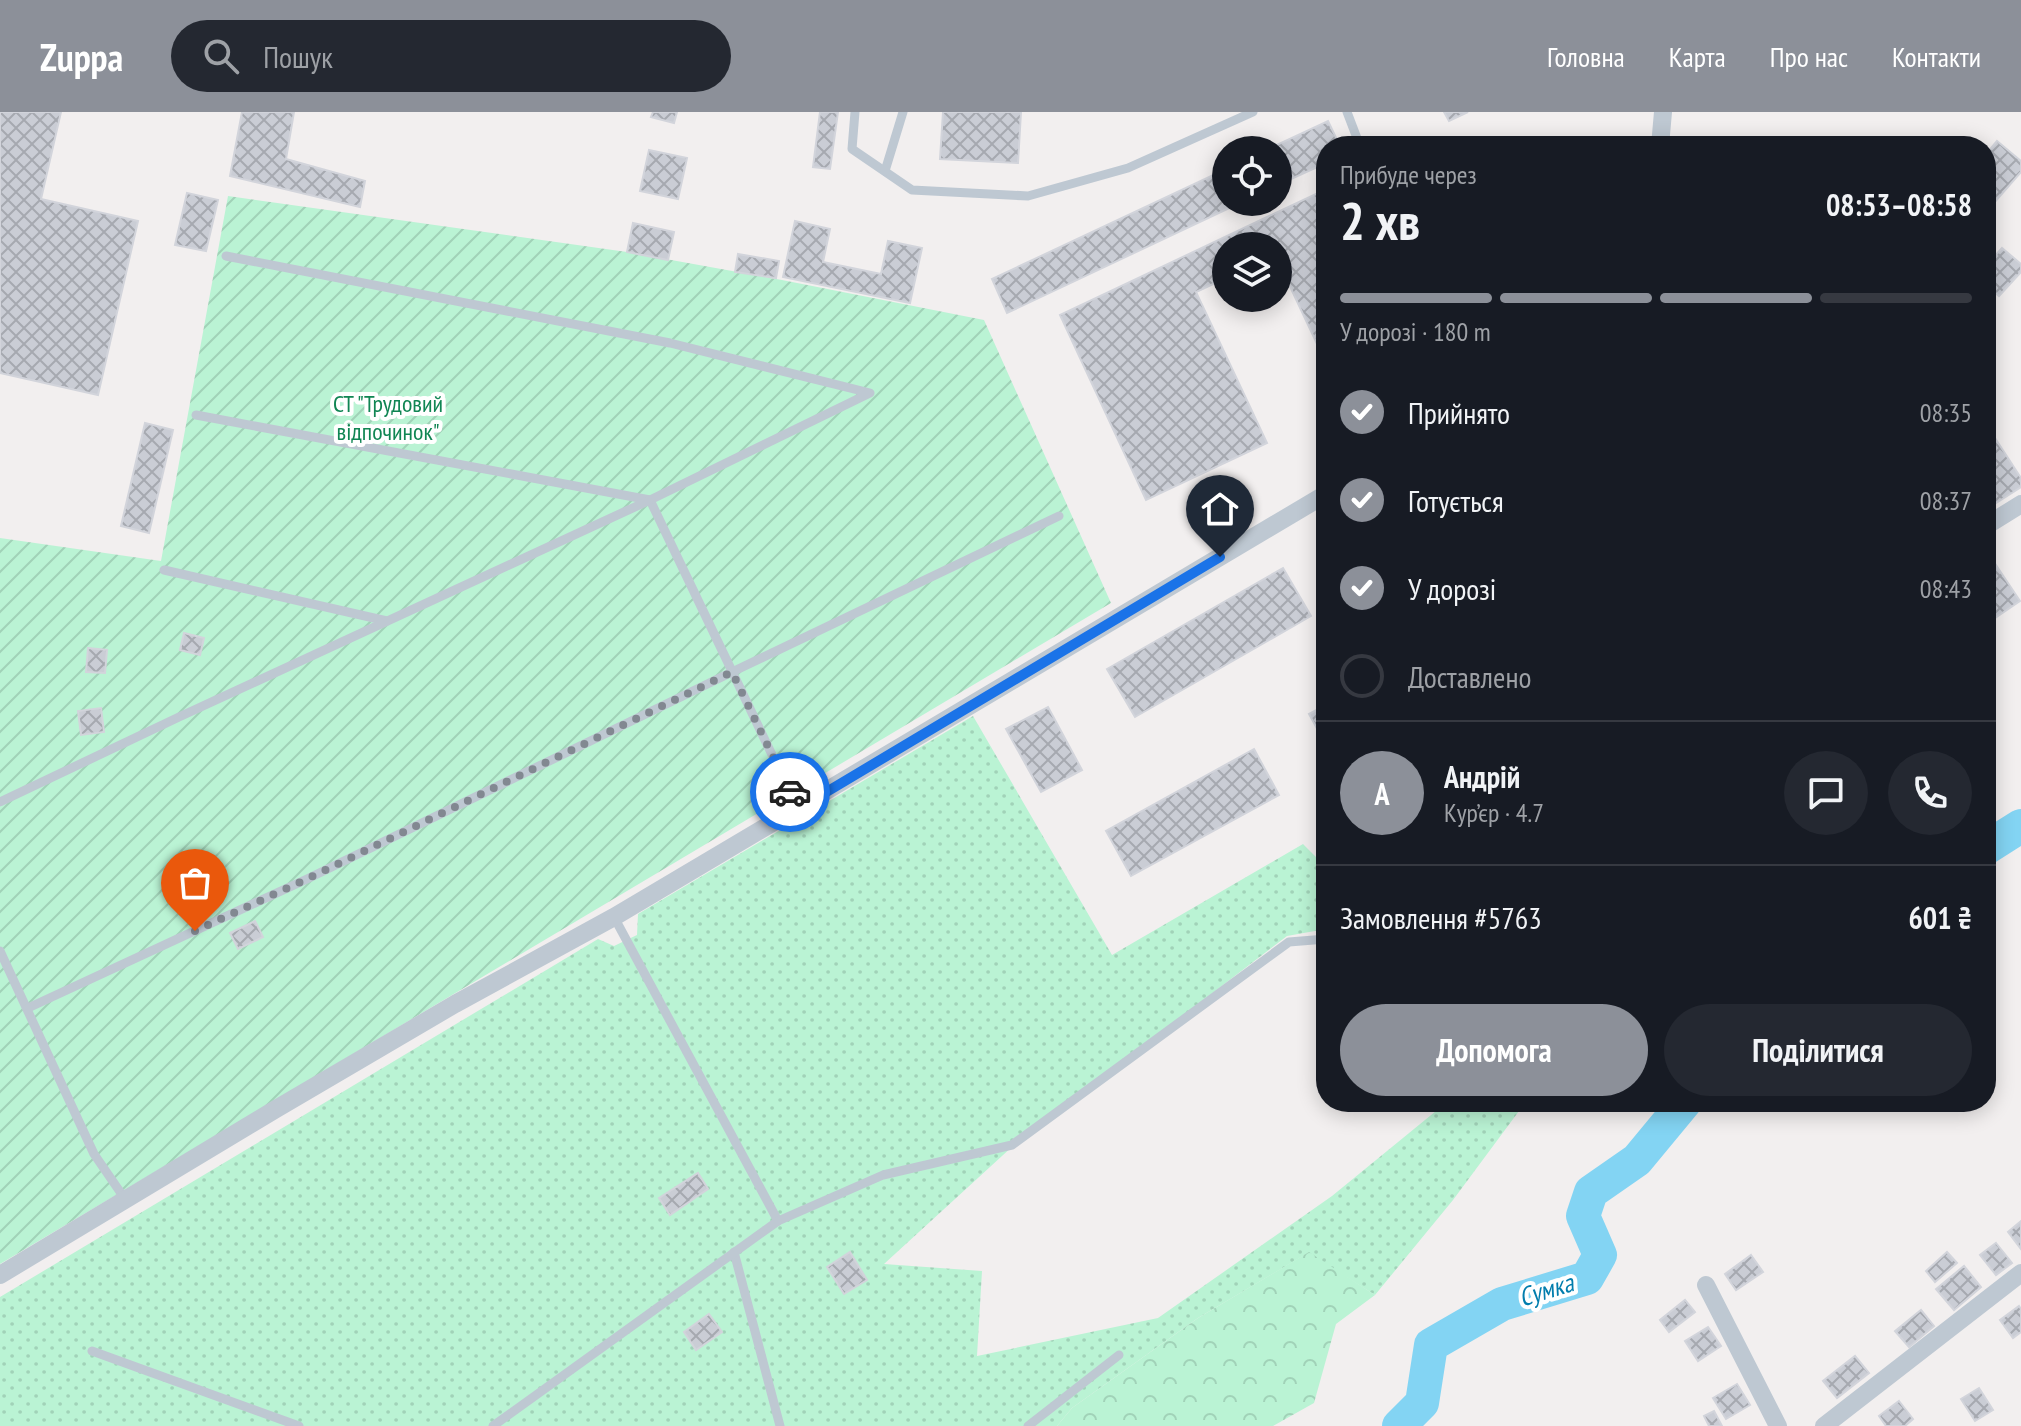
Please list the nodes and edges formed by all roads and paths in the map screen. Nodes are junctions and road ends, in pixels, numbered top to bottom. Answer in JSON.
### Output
{"nodes":[{"id":1,"x":855,"y":112,"type":"edge"},
{"id":2,"x":903,"y":112,"type":"edge"},
{"id":3,"x":1253,"y":112,"type":"edge"},
{"id":4,"x":1347,"y":112,"type":"edge"},
{"id":5,"x":1663,"y":112,"type":"edge"},
{"id":6,"x":1356,"y":136,"type":"edge"},
{"id":7,"x":1661,"y":136,"type":"edge"},
{"id":8,"x":885,"y":171,"type":"junction"},
{"id":9,"x":226,"y":256,"type":"dead end"},
{"id":10,"x":196,"y":415,"type":"dead end"},
{"id":11,"x":650,"y":500,"type":"junction"},
{"id":12,"x":1316,"y":500,"type":"edge"},
{"id":13,"x":2021,"y":504,"type":"edge"},
{"id":14,"x":1059,"y":516,"type":"dead end"},
{"id":15,"x":1996,"y":520,"type":"edge"},
{"id":16,"x":164,"y":570,"type":"dead end"},
{"id":17,"x":387,"y":621,"type":"junction"},
{"id":18,"x":732,"y":672,"type":"junction"},
{"id":19,"x":0,"y":802,"type":"edge"},
{"id":20,"x":798,"y":809,"type":"junction"},
{"id":21,"x":614,"y":917,"type":"junction"},
{"id":22,"x":1316,"y":940,"type":"edge"},
{"id":23,"x":0,"y":951,"type":"edge"},
{"id":24,"x":28,"y":1008,"type":"junction"},
{"id":25,"x":125,"y":1199,"type":"junction"},
{"id":26,"x":778,"y":1221,"type":"junction"},
{"id":27,"x":734,"y":1252,"type":"junction"},
{"id":28,"x":2021,"y":1273,"type":"edge"},
{"id":29,"x":0,"y":1275,"type":"edge"},
{"id":30,"x":1706,"y":1285,"type":"dead end"},
{"id":31,"x":92,"y":1351,"type":"dead end"},
{"id":32,"x":1119,"y":1355,"type":"dead end"},
{"id":33,"x":299,"y":1426,"type":"edge"},
{"id":34,"x":493,"y":1426,"type":"edge"},
{"id":35,"x":780,"y":1426,"type":"edge"},
{"id":36,"x":1028,"y":1426,"type":"edge"},
{"id":37,"x":1778,"y":1426,"type":"edge"},
{"id":38,"x":1824,"y":1426,"type":"edge"}],
"edges":[{"from":1,"to":8,"type":"lane"},
{"from":2,"to":8,"type":"lane"},
{"from":3,"to":8,"type":"lane"},
{"from":4,"to":6,"type":"lane"},
{"from":5,"to":7,"type":"street"},
{"from":9,"to":11,"type":"lane"},
{"from":10,"to":11,"type":"lane"},
{"from":11,"to":17,"type":"lane"},
{"from":11,"to":18,"type":"lane"},
{"from":12,"to":20,"type":"street"},
{"from":13,"to":15,"type":"street"},
{"from":14,"to":18,"type":"lane"},
{"from":16,"to":17,"type":"lane"},
{"from":17,"to":19,"type":"lane"},
{"from":18,"to":20,"type":"lane"},
{"from":18,"to":24,"type":"lane"},
{"from":20,"to":21,"type":"street"},
{"from":21,"to":25,"type":"street"},
{"from":21,"to":26,"type":"lane"},
{"from":22,"to":26,"type":"lane"},
{"from":23,"to":24,"type":"lane"},
{"from":24,"to":25,"type":"lane"},
{"from":25,"to":29,"type":"street"},
{"from":26,"to":27,"type":"lane"},
{"from":27,"to":34,"type":"lane"},
{"from":27,"to":35,"type":"lane"},
{"from":28,"to":38,"type":"street"},
{"from":30,"to":37,"type":"street"},
{"from":31,"to":33,"type":"lane"},
{"from":32,"to":36,"type":"lane"}]}
